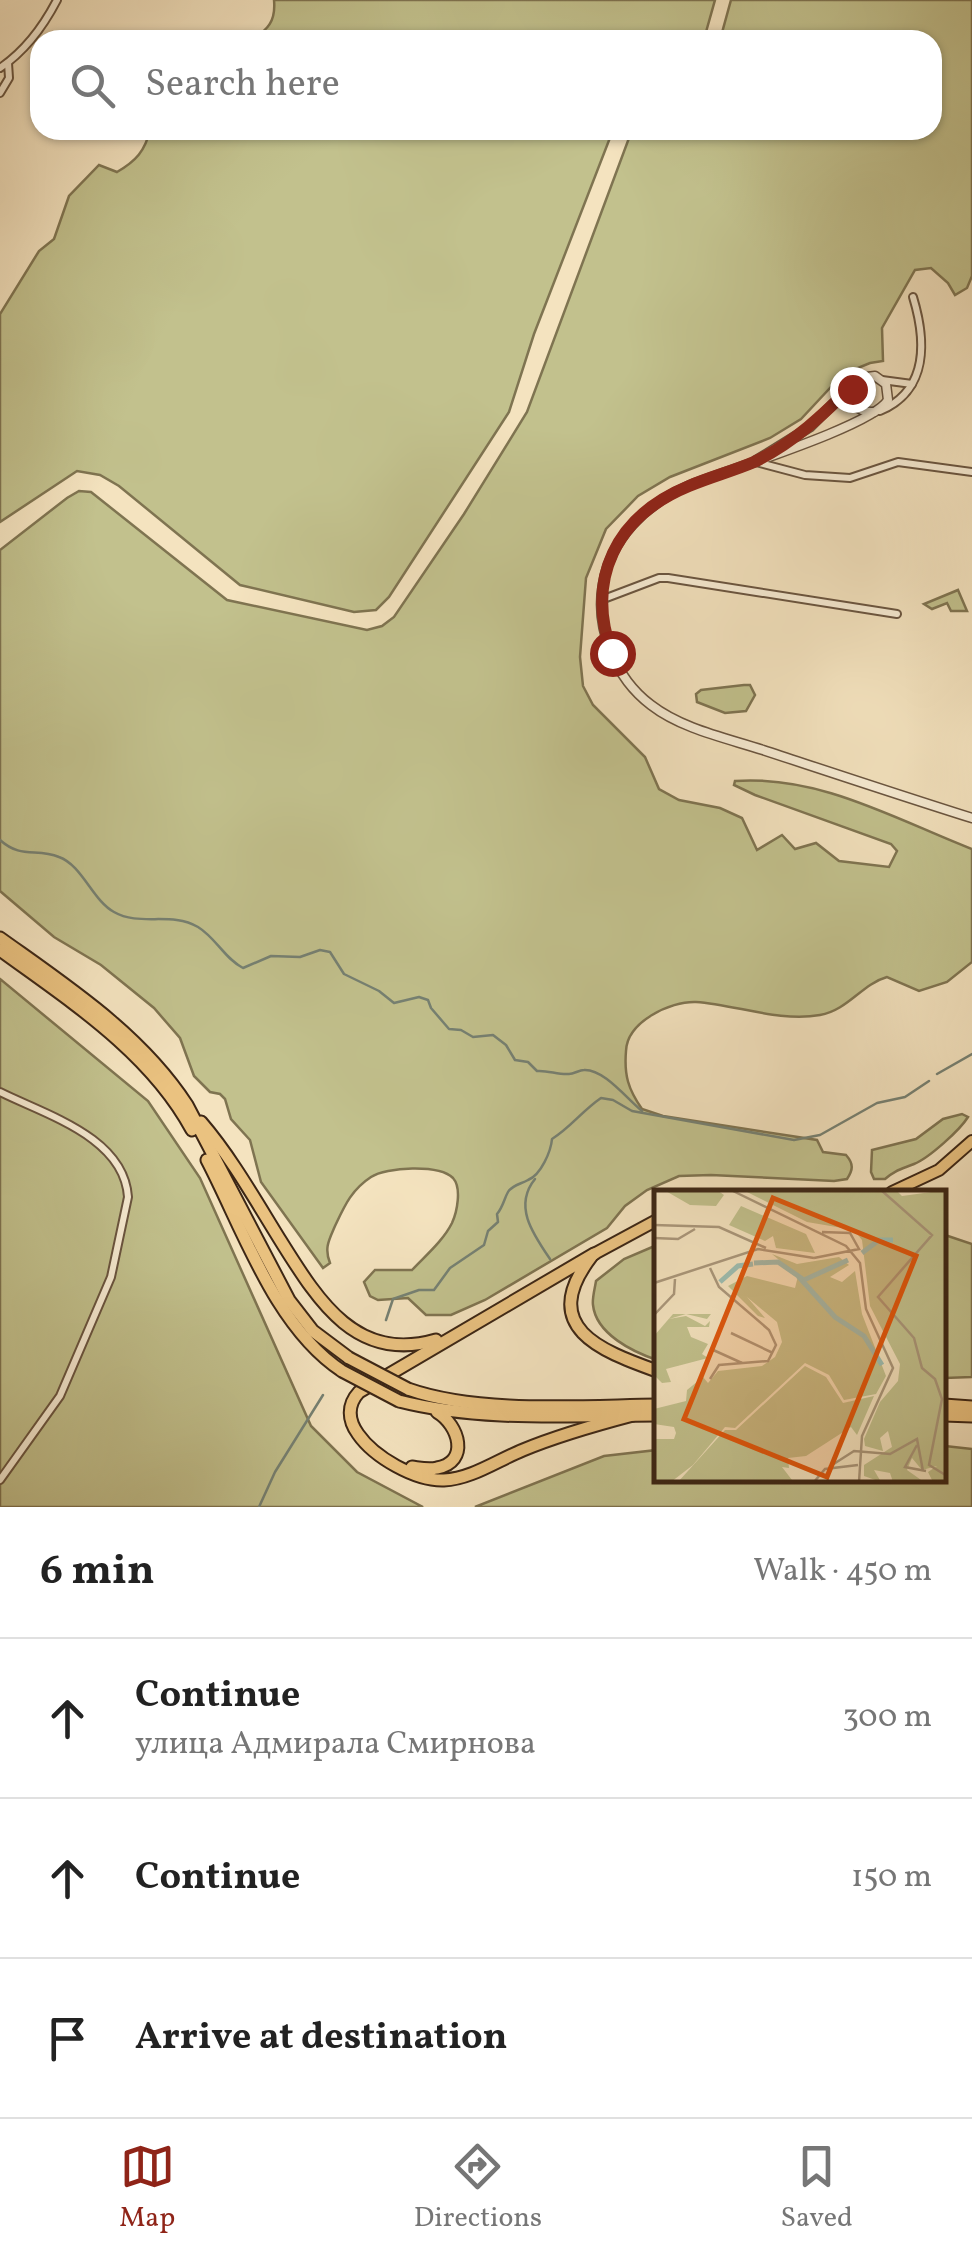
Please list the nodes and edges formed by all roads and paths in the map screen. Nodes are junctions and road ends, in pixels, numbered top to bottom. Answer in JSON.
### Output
{"nodes":[{"id":1,"x":57,"y":0,"type":"edge"},
{"id":2,"x":39,"y":30,"type":"edge"},
{"id":3,"x":30,"y":39,"type":"edge"},
{"id":4,"x":4,"y":65,"type":"edge"},
{"id":5,"x":0,"y":93,"type":"edge"},
{"id":6,"x":914,"y":297,"type":"dead end"},
{"id":7,"x":882,"y":380,"type":"junction"},
{"id":8,"x":856,"y":382,"type":"junction"},
{"id":9,"x":913,"y":384,"type":"junction"},
{"id":10,"x":878,"y":411,"type":"junction"},
{"id":11,"x":755,"y":461,"type":"junction"},
{"id":12,"x":972,"y":472,"type":"edge"},
{"id":13,"x":600,"y":600,"type":"junction"},
{"id":14,"x":897,"y":614,"type":"dead end"},
{"id":15,"x":972,"y":818,"type":"edge"},
{"id":16,"x":0,"y":938,"type":"edge"},
{"id":17,"x":0,"y":950,"type":"edge"},
{"id":18,"x":0,"y":1092,"type":"edge"},
{"id":19,"x":186,"y":1104,"type":"junction"},
{"id":20,"x":972,"y":1142,"type":"edge"},
{"id":21,"x":896,"y":1190,"type":"edge"},
{"id":22,"x":654,"y":1222,"type":"edge"},
{"id":23,"x":594,"y":1254,"type":"junction"},
{"id":24,"x":450,"y":1337,"type":"junction"},
{"id":25,"x":654,"y":1370,"type":"edge"},
{"id":26,"x":654,"y":1405,"type":"edge"},
{"id":27,"x":947,"y":1405,"type":"edge"},
{"id":28,"x":972,"y":1407,"type":"edge"},
{"id":29,"x":434,"y":1410,"type":"junction"},
{"id":30,"x":633,"y":1414,"type":"junction"},
{"id":31,"x":654,"y":1414,"type":"edge"},
{"id":32,"x":947,"y":1414,"type":"edge"},
{"id":33,"x":972,"y":1416,"type":"edge"},
{"id":34,"x":393,"y":1461,"type":"junction"},
{"id":35,"x":0,"y":1480,"type":"edge"}],
"edges":[{"from":1,"to":2,"type":"street"},
{"from":3,"to":4,"type":"street"},
{"from":4,"to":5,"type":"street"},
{"from":6,"to":9,"type":"street"},
{"from":7,"to":8,"type":"street"},
{"from":7,"to":9,"type":"street"},
{"from":7,"to":10,"type":"street"},
{"from":8,"to":10,"type":"street"},
{"from":8,"to":11,"type":"street"},
{"from":9,"to":10,"type":"street"},
{"from":10,"to":11,"type":"street"},
{"from":11,"to":12,"type":"street"},
{"from":11,"to":13,"type":"street"},
{"from":13,"to":14,"type":"street"},
{"from":13,"to":15,"type":"street"},
{"from":16,"to":19,"type":"highway"},
{"from":17,"to":29,"type":"highway","bridge":true},
{"from":18,"to":35,"type":"street"},
{"from":19,"to":24,"type":"highway"},
{"from":19,"to":26,"type":"highway","bridge":true},
{"from":20,"to":21,"type":"main road"},
{"from":22,"to":23,"type":"main road"},
{"from":23,"to":24,"type":"highway"},
{"from":23,"to":25,"type":"highway"},
{"from":24,"to":34,"type":"highway"},
{"from":27,"to":28,"type":"highway"},
{"from":29,"to":30,"type":"highway"},
{"from":29,"to":34,"type":"highway"},
{"from":30,"to":31,"type":"highway"},
{"from":30,"to":34,"type":"highway"},
{"from":32,"to":33,"type":"highway"}]}
